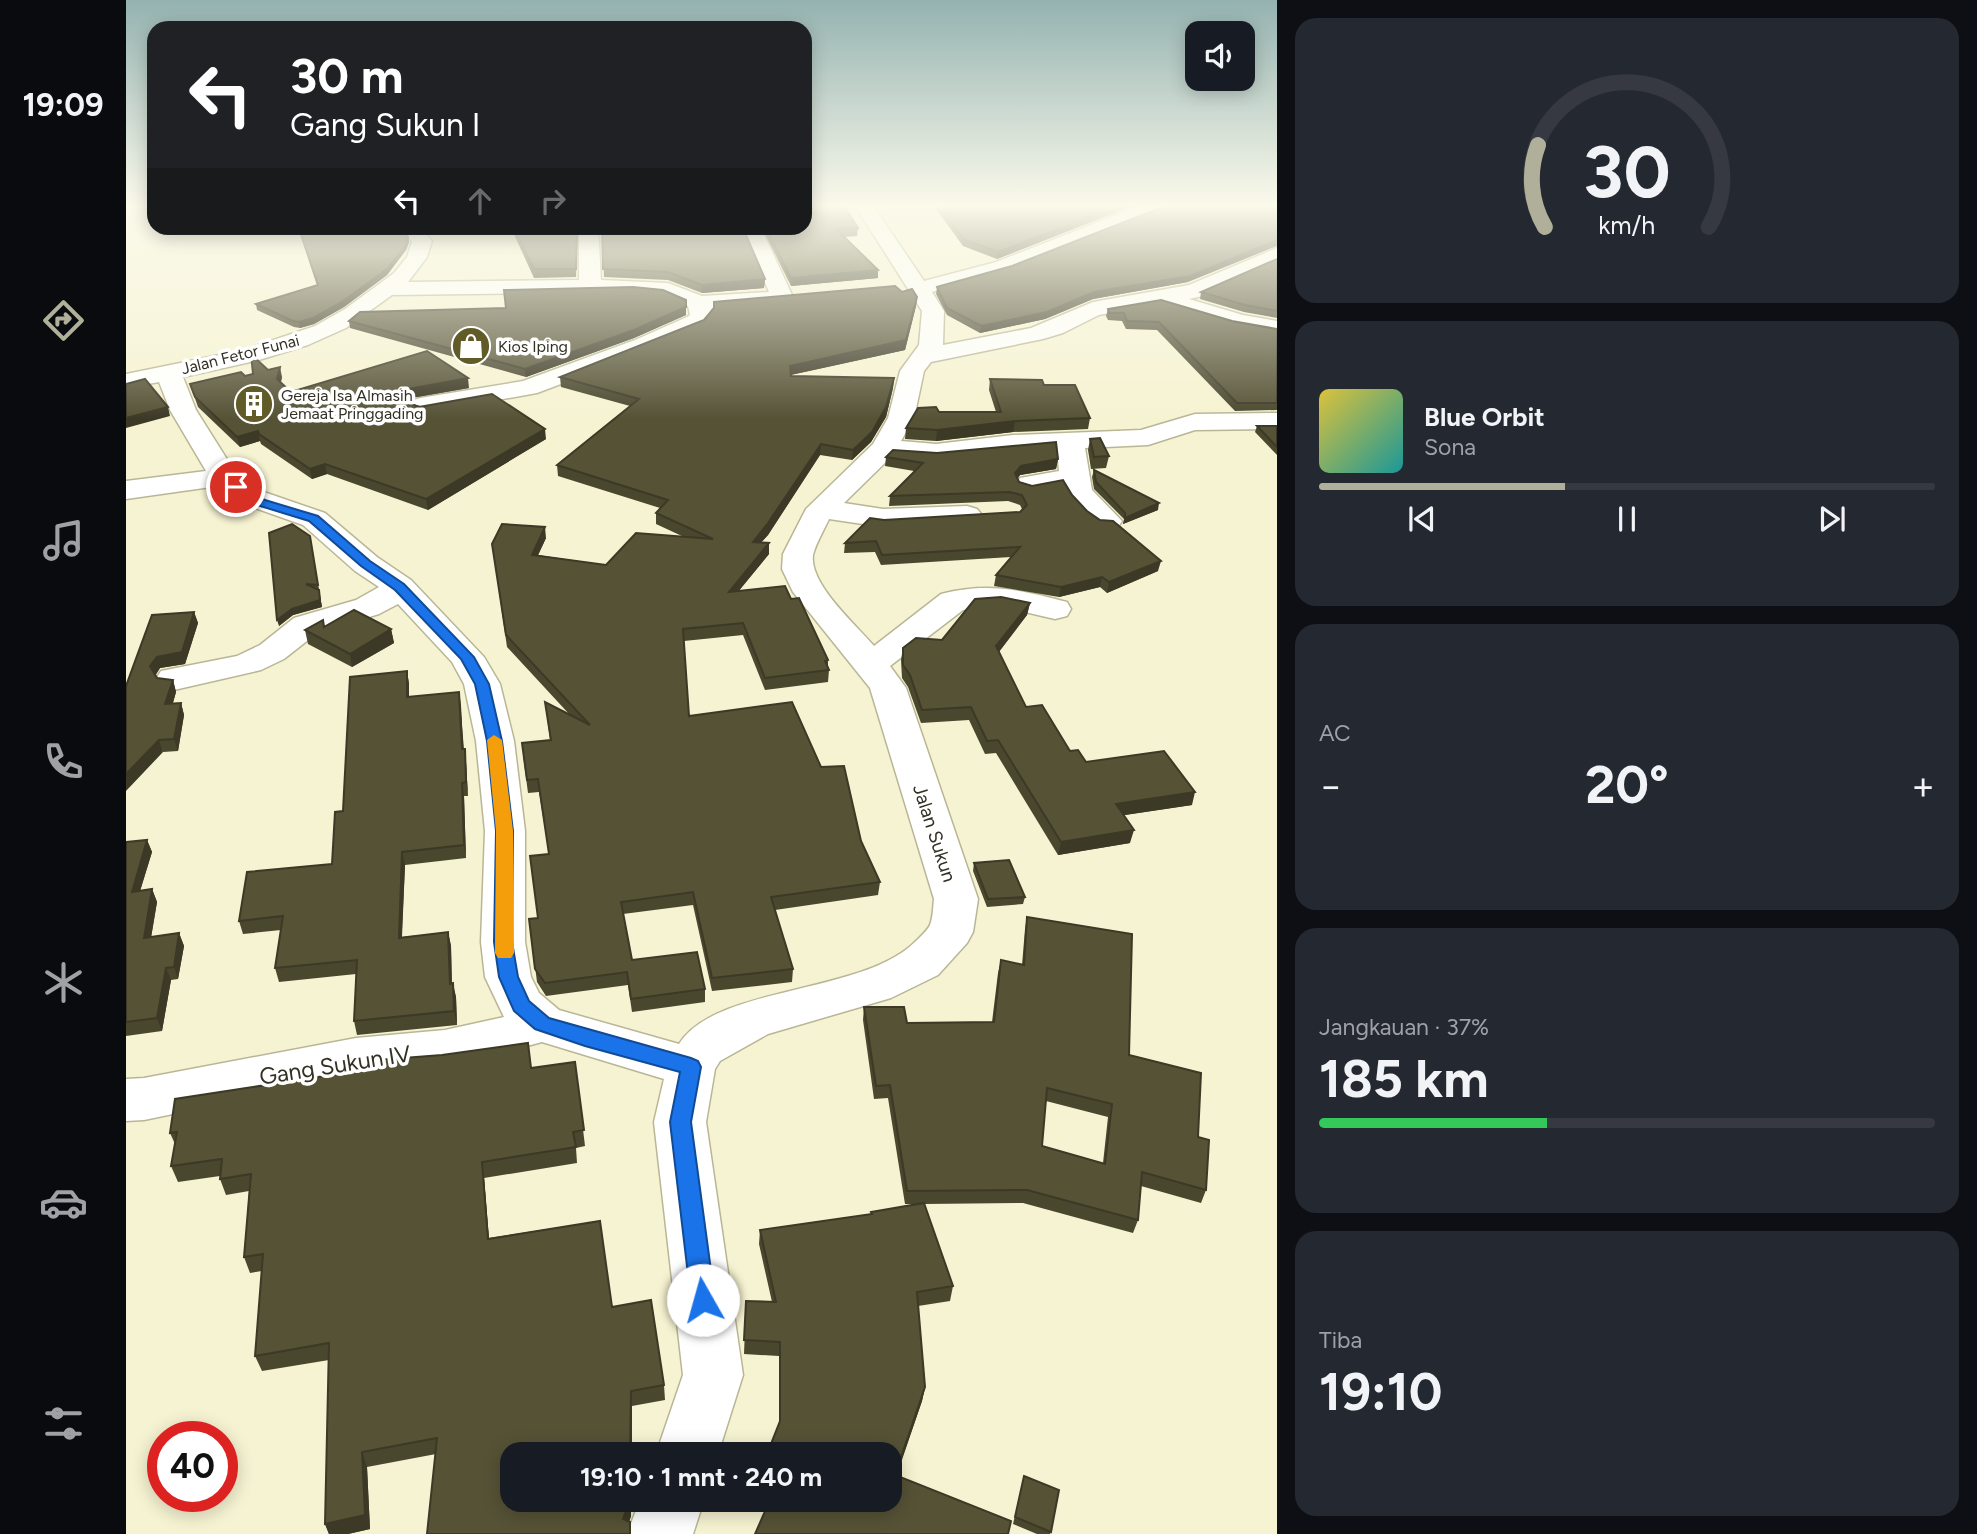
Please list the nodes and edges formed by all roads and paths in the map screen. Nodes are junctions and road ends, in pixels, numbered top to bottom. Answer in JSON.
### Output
{"nodes":[{"id":1,"x":402,"y":276,"type":"edge"},
{"id":2,"x":590,"y":276,"type":"edge"},
{"id":3,"x":773,"y":276,"type":"edge"},
{"id":4,"x":902,"y":276,"type":"edge"},
{"id":5,"x":960,"y":276,"type":"edge"},
{"id":6,"x":1228,"y":276,"type":"edge"},
{"id":7,"x":590,"y":287,"type":"junction"},
{"id":8,"x":908,"y":287,"type":"junction"},
{"id":9,"x":386,"y":289,"type":"junction"},
{"id":10,"x":808,"y":294,"type":"edge"},
{"id":11,"x":782,"y":297,"type":"junction"},
{"id":12,"x":1164,"y":298,"type":"junction"},
{"id":13,"x":699,"y":303,"type":"junction"},
{"id":14,"x":1277,"y":328,"type":"edge"},
{"id":15,"x":923,"y":356,"type":"junction"},
{"id":16,"x":168,"y":372,"type":"junction"},
{"id":17,"x":126,"y":381,"type":"edge"},
{"id":18,"x":420,"y":406,"type":"edge"},
{"id":19,"x":1277,"y":421,"type":"edge"},
{"id":20,"x":1070,"y":440,"type":"junction"},
{"id":21,"x":884,"y":448,"type":"junction"},
{"id":22,"x":224,"y":477,"type":"junction"},
{"id":23,"x":1074,"y":477,"type":"junction"},
{"id":24,"x":1030,"y":484,"type":"edge"},
{"id":25,"x":126,"y":490,"type":"edge"},
{"id":26,"x":823,"y":509,"type":"junction"},
{"id":27,"x":995,"y":513,"type":"edge"},
{"id":28,"x":1107,"y":521,"type":"edge"},
{"id":29,"x":400,"y":587,"type":"junction"},
{"id":30,"x":1055,"y":609,"type":"dead end"},
{"id":31,"x":872,"y":664,"type":"junction"},
{"id":32,"x":174,"y":679,"type":"edge"},
{"id":33,"x":542,"y":1023,"type":"junction"},
{"id":34,"x":691,"y":1067,"type":"junction"},
{"id":35,"x":126,"y":1100,"type":"edge"},
{"id":36,"x":691,"y":1442,"type":"edge"},
{"id":37,"x":668,"y":1512,"type":"edge"},
{"id":38,"x":660,"y":1534,"type":"edge"}],
"edges":[{"from":1,"to":9,"type":"street","name":"Jalan Fetor Funai"},
{"from":2,"to":7,"type":"street"},
{"from":3,"to":11,"type":"street"},
{"from":4,"to":8,"type":"street","name":"Jalan Sukun"},
{"from":5,"to":8,"type":"street"},
{"from":6,"to":12,"type":"street"},
{"from":7,"to":9,"type":"street"},
{"from":7,"to":13,"type":"street"},
{"from":8,"to":15,"type":"street","name":"Jalan Sukun"},
{"from":9,"to":16,"type":"street","name":"Jalan Fetor Funai"},
{"from":10,"to":11,"type":"street"},
{"from":11,"to":13,"type":"street"},
{"from":12,"to":14,"type":"street"},
{"from":12,"to":15,"type":"street"},
{"from":13,"to":18,"type":"street"},
{"from":15,"to":21,"type":"street","name":"Jalan Sukun"},
{"from":16,"to":17,"type":"street","name":"Jalan Fetor Funai"},
{"from":16,"to":22,"type":"street"},
{"from":19,"to":20,"type":"street"},
{"from":20,"to":21,"type":"street"},
{"from":20,"to":23,"type":"street"},
{"from":21,"to":26,"type":"street","name":"Jalan Sukun"},
{"from":22,"to":25,"type":"street"},
{"from":22,"to":29,"type":"street"},
{"from":23,"to":24,"type":"street"},
{"from":23,"to":28,"type":"street"},
{"from":26,"to":27,"type":"street"},
{"from":26,"to":31,"type":"street","name":"Jalan Sukun"},
{"from":29,"to":32,"type":"street"},
{"from":29,"to":33,"type":"street"},
{"from":30,"to":31,"type":"street"},
{"from":31,"to":34,"type":"street","name":"Jalan Sukun"},
{"from":33,"to":34,"type":"street"},
{"from":33,"to":35,"type":"street","name":"Gang Sukun IV"},
{"from":34,"to":36,"type":"street","name":"Jalan Sukun"},
{"from":37,"to":38,"type":"street"}]}
